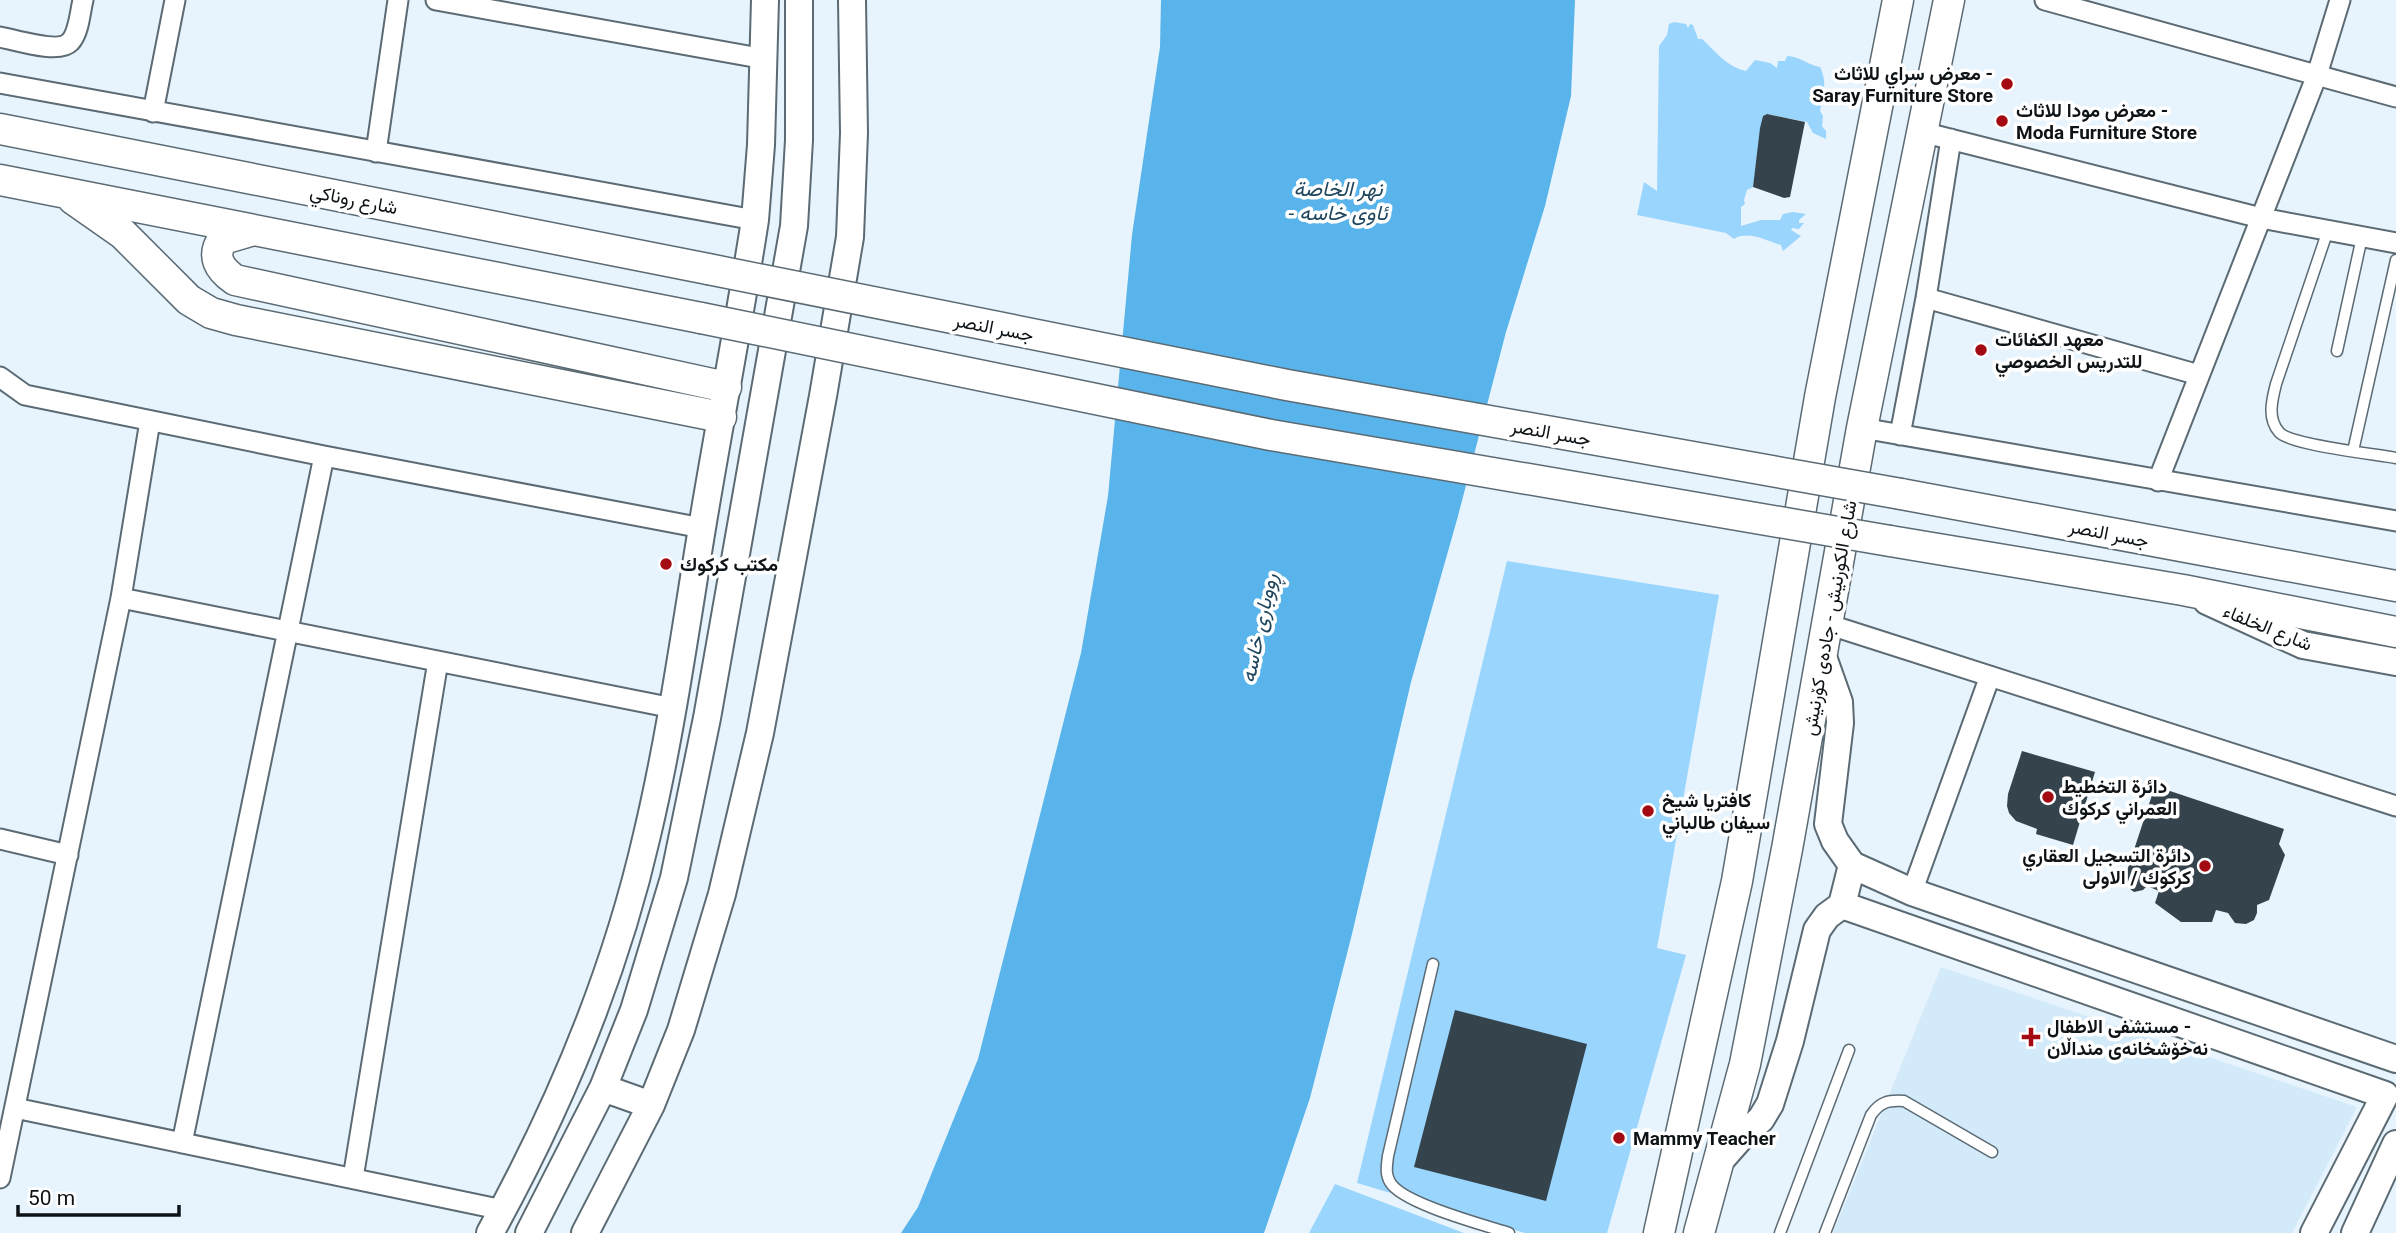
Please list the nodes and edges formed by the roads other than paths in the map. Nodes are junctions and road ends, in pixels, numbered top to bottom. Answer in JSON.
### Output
{"nodes":[{"id":1,"x":83,"y":0,"type":"edge"},
{"id":2,"x":175,"y":0,"type":"edge"},
{"id":3,"x":398,"y":0,"type":"edge"},
{"id":4,"x":436,"y":0,"type":"edge"},
{"id":5,"x":765,"y":0,"type":"edge"},
{"id":6,"x":799,"y":0,"type":"edge"},
{"id":7,"x":852,"y":0,"type":"edge"},
{"id":8,"x":1898,"y":0,"type":"edge"},
{"id":9,"x":1949,"y":0,"type":"edge"},
{"id":10,"x":2045,"y":0,"type":"edge"},
{"id":11,"x":2340,"y":0,"type":"edge"},
{"id":12,"x":0,"y":37,"type":"edge"},
{"id":13,"x":765,"y":58,"type":"junction"},
{"id":14,"x":2316,"y":75,"type":"junction"},
{"id":15,"x":0,"y":83,"type":"edge"},
{"id":16,"x":2396,"y":97,"type":"edge"},
{"id":17,"x":153,"y":112,"type":"junction"},
{"id":18,"x":0,"y":129,"type":"edge"},
{"id":19,"x":1922,"y":132,"type":"junction"},
{"id":20,"x":1951,"y":139,"type":"junction"},
{"id":21,"x":376,"y":152,"type":"junction"},
{"id":22,"x":0,"y":180,"type":"edge"},
{"id":23,"x":64,"y":193,"type":"junction"},
{"id":24,"x":2261,"y":218,"type":"junction"},
{"id":25,"x":755,"y":220,"type":"junction"},
{"id":26,"x":254,"y":230,"type":"junction"},
{"id":27,"x":2328,"y":230,"type":"junction"},
{"id":28,"x":2362,"y":237,"type":"junction"},
{"id":29,"x":2396,"y":243,"type":"edge"},
{"id":30,"x":2396,"y":260,"type":"edge"},
{"id":31,"x":708,"y":269,"type":"joint"},
{"id":32,"x":2394,"y":274,"type":"edge"},
{"id":33,"x":1926,"y":298,"type":"junction"},
{"id":34,"x":2337,"y":351,"type":"dead end"},
{"id":35,"x":2199,"y":375,"type":"junction"},
{"id":36,"x":0,"y":377,"type":"edge"},
{"id":37,"x":726,"y":387,"type":"junction"},
{"id":38,"x":721,"y":417,"type":"junction"},
{"id":39,"x":150,"y":421,"type":"junction"},
{"id":40,"x":1862,"y":428,"type":"junction"},
{"id":41,"x":1900,"y":435,"type":"junction"},
{"id":42,"x":2353,"y":451,"type":"junction"},
{"id":43,"x":2395,"y":454,"type":"edge"},
{"id":44,"x":324,"y":456,"type":"junction"},
{"id":45,"x":2158,"y":481,"type":"junction"},
{"id":46,"x":2396,"y":521,"type":"edge"},
{"id":47,"x":702,"y":528,"type":"junction"},
{"id":48,"x":693,"y":582,"type":"junction"},
{"id":49,"x":2396,"y":586,"type":"edge"},
{"id":50,"x":2183,"y":590,"type":"junction"},
{"id":51,"x":121,"y":598,"type":"junction"},
{"id":52,"x":1827,"y":624,"type":"junction"},
{"id":53,"x":289,"y":631,"type":"junction"},
{"id":54,"x":2396,"y":632,"type":"edge"},
{"id":55,"x":1823,"y":657,"type":"junction"},
{"id":56,"x":438,"y":661,"type":"junction"},
{"id":57,"x":2396,"y":662,"type":"edge"},
{"id":58,"x":716,"y":669,"type":"junction"},
{"id":59,"x":1990,"y":676,"type":"junction"},
{"id":60,"x":673,"y":708,"type":"junction"},
{"id":61,"x":2396,"y":806,"type":"edge"},
{"id":62,"x":0,"y":839,"type":"edge"},
{"id":63,"x":68,"y":855,"type":"junction"},
{"id":64,"x":1853,"y":865,"type":"junction"},
{"id":65,"x":1912,"y":892,"type":"junction"},
{"id":66,"x":1842,"y":905,"type":"junction"},
{"id":67,"x":1433,"y":964,"type":"dead end"},
{"id":68,"x":1849,"y":1050,"type":"dead end"},
{"id":69,"x":2396,"y":1059,"type":"edge"},
{"id":70,"x":603,"y":1088,"type":"junction"},
{"id":71,"x":2391,"y":1100,"type":"edge"},
{"id":72,"x":651,"y":1105,"type":"junction"},
{"id":73,"x":15,"y":1108,"type":"junction"},
{"id":74,"x":182,"y":1143,"type":"junction"},
{"id":75,"x":2396,"y":1144,"type":"edge"},
{"id":76,"x":1992,"y":1152,"type":"dead end"},
{"id":77,"x":1718,"y":1163,"type":"junction"},
{"id":78,"x":0,"y":1178,"type":"edge"},
{"id":79,"x":353,"y":1178,"type":"junction"},
{"id":80,"x":497,"y":1222,"type":"edge"},
{"id":81,"x":529,"y":1233,"type":"edge"},
{"id":82,"x":586,"y":1233,"type":"edge"},
{"id":83,"x":1509,"y":1233,"type":"edge"},
{"id":84,"x":1659,"y":1233,"type":"edge"},
{"id":85,"x":1699,"y":1233,"type":"edge"},
{"id":86,"x":1780,"y":1233,"type":"edge"},
{"id":87,"x":1825,"y":1233,"type":"edge"},
{"id":88,"x":2314,"y":1233,"type":"edge"},
{"id":89,"x":2356,"y":1233,"type":"edge"}],
"edges":[{"from":1,"to":12,"type":"street"},
{"from":2,"to":17,"type":"street"},
{"from":3,"to":21,"type":"street"},
{"from":4,"to":13,"type":"street"},
{"from":5,"to":13,"type":"street"},
{"from":6,"to":58,"type":"street"},
{"from":7,"to":72,"type":"street"},
{"from":8,"to":84,"type":"main road"},
{"from":9,"to":19,"type":"main road","name":"شارع الكورنيش - جادەی کۆرنیش"},
{"from":10,"to":14,"type":"street"},
{"from":11,"to":14,"type":"street"},
{"from":13,"to":25,"type":"street"},
{"from":14,"to":16,"type":"street"},
{"from":14,"to":24,"type":"street"},
{"from":15,"to":17,"type":"street"},
{"from":17,"to":21,"type":"street"},
{"from":18,"to":31,"type":"main road","name":"شارع روناكي"},
{"from":19,"to":20,"type":"street"},
{"from":19,"to":40,"type":"main road","name":"شارع الكورنيش - جادەی کۆرنیش"},
{"from":20,"to":24,"type":"street"},
{"from":20,"to":33,"type":"street"},
{"from":21,"to":25,"type":"street"},
{"from":22,"to":23,"type":"main road"},
{"from":23,"to":26,"type":"main road"},
{"from":23,"to":38,"type":"main road"},
{"from":24,"to":27,"type":"street"},
{"from":24,"to":35,"type":"street"},
{"from":25,"to":37,"type":"street"},
{"from":26,"to":37,"type":"main road"},
{"from":26,"to":50,"type":"main road","bridge":true},
{"from":27,"to":28,"type":"street"},
{"from":27,"to":42,"type":"lane"},
{"from":28,"to":29,"type":"street"},
{"from":28,"to":34,"type":"lane"},
{"from":30,"to":32,"type":"lane"},
{"from":31,"to":49,"type":"main road","name":"جسر النصر","bridge":true},
{"from":32,"to":42,"type":"lane"},
{"from":33,"to":35,"type":"street"},
{"from":33,"to":41,"type":"street"},
{"from":35,"to":45,"type":"street"},
{"from":36,"to":39,"type":"street"},
{"from":37,"to":38,"type":"street"},
{"from":38,"to":47,"type":"street"},
{"from":39,"to":44,"type":"street"},
{"from":39,"to":51,"type":"street"},
{"from":40,"to":41,"type":"street"},
{"from":40,"to":52,"type":"main road","name":"شارع الكورنيش - جادەی کۆرنیش"},
{"from":41,"to":45,"type":"street"},
{"from":42,"to":43,"type":"lane"},
{"from":44,"to":47,"type":"street"},
{"from":44,"to":53,"type":"street"},
{"from":45,"to":46,"type":"street"},
{"from":47,"to":48,"type":"street"},
{"from":48,"to":58,"type":"street"},
{"from":48,"to":60,"type":"street"},
{"from":50,"to":54,"type":"main road"},
{"from":50,"to":57,"type":"street","name":"شارع الخلفاء"},
{"from":51,"to":53,"type":"street"},
{"from":51,"to":63,"type":"street"},
{"from":52,"to":55,"type":"main road","name":"شارع الكورنيش - جادەی کۆرنیش"},
{"from":52,"to":59,"type":"street"},
{"from":53,"to":56,"type":"street"},
{"from":53,"to":74,"type":"street"},
{"from":55,"to":64,"type":"street"},
{"from":55,"to":77,"type":"main road","name":"شارع الكورنيش - جادەی کۆرنیش"},
{"from":56,"to":60,"type":"street"},
{"from":56,"to":79,"type":"street"},
{"from":58,"to":70,"type":"street"},
{"from":59,"to":61,"type":"street"},
{"from":59,"to":65,"type":"street"},
{"from":60,"to":80,"type":"street"},
{"from":62,"to":63,"type":"street"},
{"from":63,"to":73,"type":"street"},
{"from":64,"to":65,"type":"street"},
{"from":64,"to":66,"type":"street"},
{"from":65,"to":69,"type":"street"},
{"from":66,"to":71,"type":"street"},
{"from":66,"to":77,"type":"street"},
{"from":67,"to":83,"type":"lane"},
{"from":68,"to":86,"type":"lane"},
{"from":69,"to":71,"type":"street"},
{"from":70,"to":72,"type":"street"},
{"from":70,"to":81,"type":"street"},
{"from":71,"to":88,"type":"street"},
{"from":72,"to":82,"type":"street"},
{"from":73,"to":74,"type":"street"},
{"from":73,"to":78,"type":"street"},
{"from":74,"to":79,"type":"street"},
{"from":75,"to":89,"type":"street"},
{"from":76,"to":87,"type":"lane"},
{"from":77,"to":85,"type":"main road","name":"شارع الكورنيش - جادەی کۆرنیش"},
{"from":79,"to":80,"type":"street"}]}
